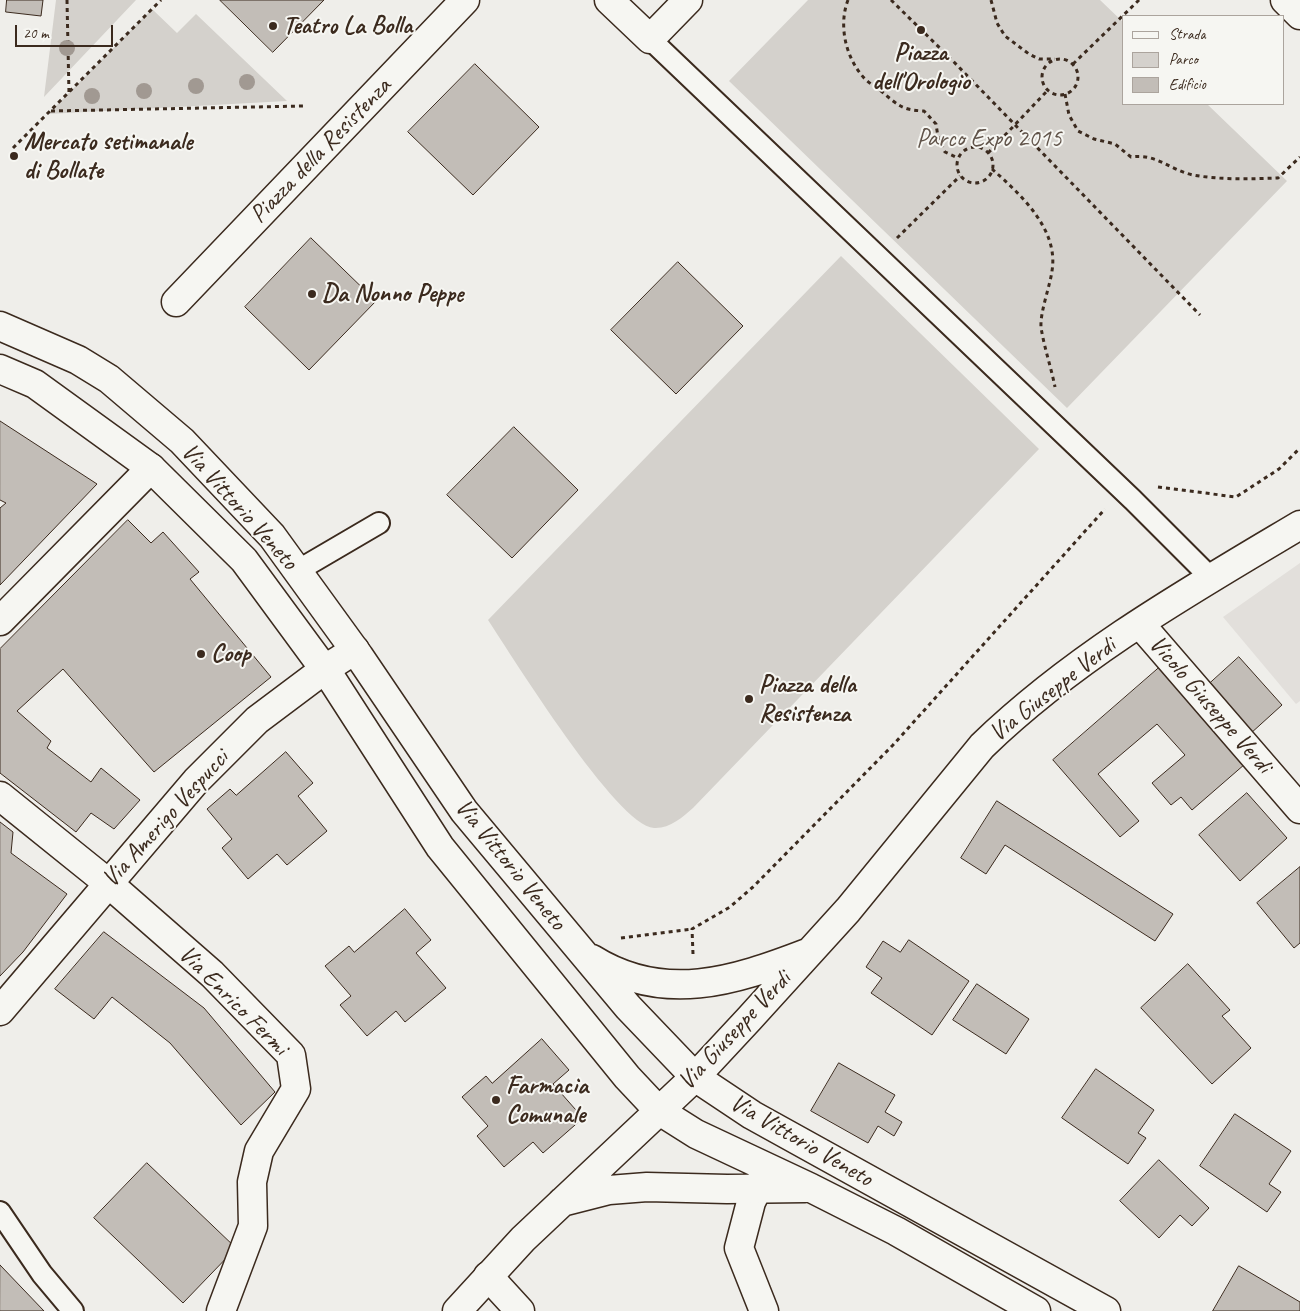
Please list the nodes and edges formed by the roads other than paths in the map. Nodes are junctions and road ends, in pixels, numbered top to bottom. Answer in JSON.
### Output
{"nodes":[{"id":1,"x":465,"y":0,"type":"edge"},
{"id":2,"x":609,"y":0,"type":"edge"},
{"id":3,"x":688,"y":0,"type":"edge"},
{"id":4,"x":1285,"y":0,"type":"edge"},
{"id":5,"x":1300,"y":15,"type":"edge"},
{"id":6,"x":650,"y":39,"type":"junction"},
{"id":7,"x":176,"y":302,"type":"dead end"},
{"id":8,"x":0,"y":326,"type":"edge"},
{"id":9,"x":0,"y":369,"type":"edge"},
{"id":10,"x":151,"y":468,"type":"junction"},
{"id":11,"x":379,"y":523,"type":"dead end"},
{"id":12,"x":1300,"y":525,"type":"edge"},
{"id":13,"x":297,"y":571,"type":"junction"},
{"id":14,"x":1211,"y":578,"type":"junction"},
{"id":15,"x":0,"y":621,"type":"edge"},
{"id":16,"x":1140,"y":624,"type":"junction"},
{"id":17,"x":355,"y":650,"type":"junction"},
{"id":18,"x":325,"y":670,"type":"junction"},
{"id":19,"x":0,"y":796,"type":"edge"},
{"id":20,"x":1300,"y":809,"type":"edge"},
{"id":21,"x":108,"y":883,"type":"junction"},
{"id":22,"x":810,"y":951,"type":"junction"},
{"id":23,"x":580,"y":952,"type":"junction"},
{"id":24,"x":0,"y":1011,"type":"edge"},
{"id":25,"x":695,"y":1076,"type":"junction"},
{"id":26,"x":658,"y":1110,"type":"junction"},
{"id":27,"x":763,"y":1178,"type":"junction"},
{"id":28,"x":561,"y":1202,"type":"junction"},
{"id":29,"x":0,"y":1212,"type":"edge"},
{"id":30,"x":488,"y":1276,"type":"junction"},
{"id":31,"x":73,"y":1311,"type":"edge"},
{"id":32,"x":221,"y":1311,"type":"edge"},
{"id":33,"x":457,"y":1311,"type":"edge"},
{"id":34,"x":520,"y":1311,"type":"edge"},
{"id":35,"x":764,"y":1311,"type":"edge"},
{"id":36,"x":1036,"y":1311,"type":"edge"},
{"id":37,"x":1106,"y":1311,"type":"edge"}],
"edges":[{"from":1,"to":7,"type":"street","name":"Piazza della Resistenza"},
{"from":2,"to":6,"type":"street"},
{"from":3,"to":6,"type":"street"},
{"from":4,"to":5,"type":"street"},
{"from":6,"to":14,"type":"lane"},
{"from":8,"to":13,"type":"street","name":"Via Vittorio Veneto"},
{"from":9,"to":10,"type":"street","name":"Via Vittorio Veneto"},
{"from":10,"to":15,"type":"street"},
{"from":10,"to":18,"type":"street","name":"Via Vittorio Veneto"},
{"from":11,"to":13,"type":"lane"},
{"from":12,"to":14,"type":"street","name":"Via Giuseppe Verdi"},
{"from":13,"to":17,"type":"street","name":"Via Vittorio Veneto"},
{"from":14,"to":16,"type":"street","name":"Via Giuseppe Verdi"},
{"from":16,"to":20,"type":"street","name":"Vicolo Giuseppe Verdi"},
{"from":16,"to":22,"type":"street","name":"Via Giuseppe Verdi"},
{"from":17,"to":18,"type":"street","name":"Via Amerigo Vespucci"},
{"from":17,"to":23,"type":"street","name":"Via Vittorio Veneto"},
{"from":18,"to":21,"type":"street","name":"Via Amerigo Vespucci"},
{"from":18,"to":26,"type":"street","name":"Via Vittorio Veneto"},
{"from":19,"to":21,"type":"street","name":"Via Enrico Fermi"},
{"from":21,"to":24,"type":"street","name":"Via Amerigo Vespucci"},
{"from":21,"to":32,"type":"street","name":"Via Enrico Fermi"},
{"from":22,"to":23,"type":"street","name":"Via Giuseppe Verdi"},
{"from":22,"to":25,"type":"street","name":"Via Giuseppe Verdi"},
{"from":23,"to":25,"type":"street","name":"Via Vittorio Veneto"},
{"from":25,"to":26,"type":"street","name":"Via Giuseppe Verdi"},
{"from":25,"to":37,"type":"street","name":"Via Vittorio Veneto"},
{"from":26,"to":27,"type":"street","name":"Via Vittorio Veneto"},
{"from":26,"to":28,"type":"street","name":"Via Giuseppe Verdi"},
{"from":27,"to":28,"type":"street"},
{"from":27,"to":35,"type":"street"},
{"from":27,"to":36,"type":"street","name":"Via Vittorio Veneto"},
{"from":28,"to":30,"type":"street","name":"Via Giuseppe Verdi"},
{"from":29,"to":31,"type":"lane"},
{"from":30,"to":33,"type":"street","name":"Via Giuseppe Verdi"},
{"from":30,"to":34,"type":"street"}]}
